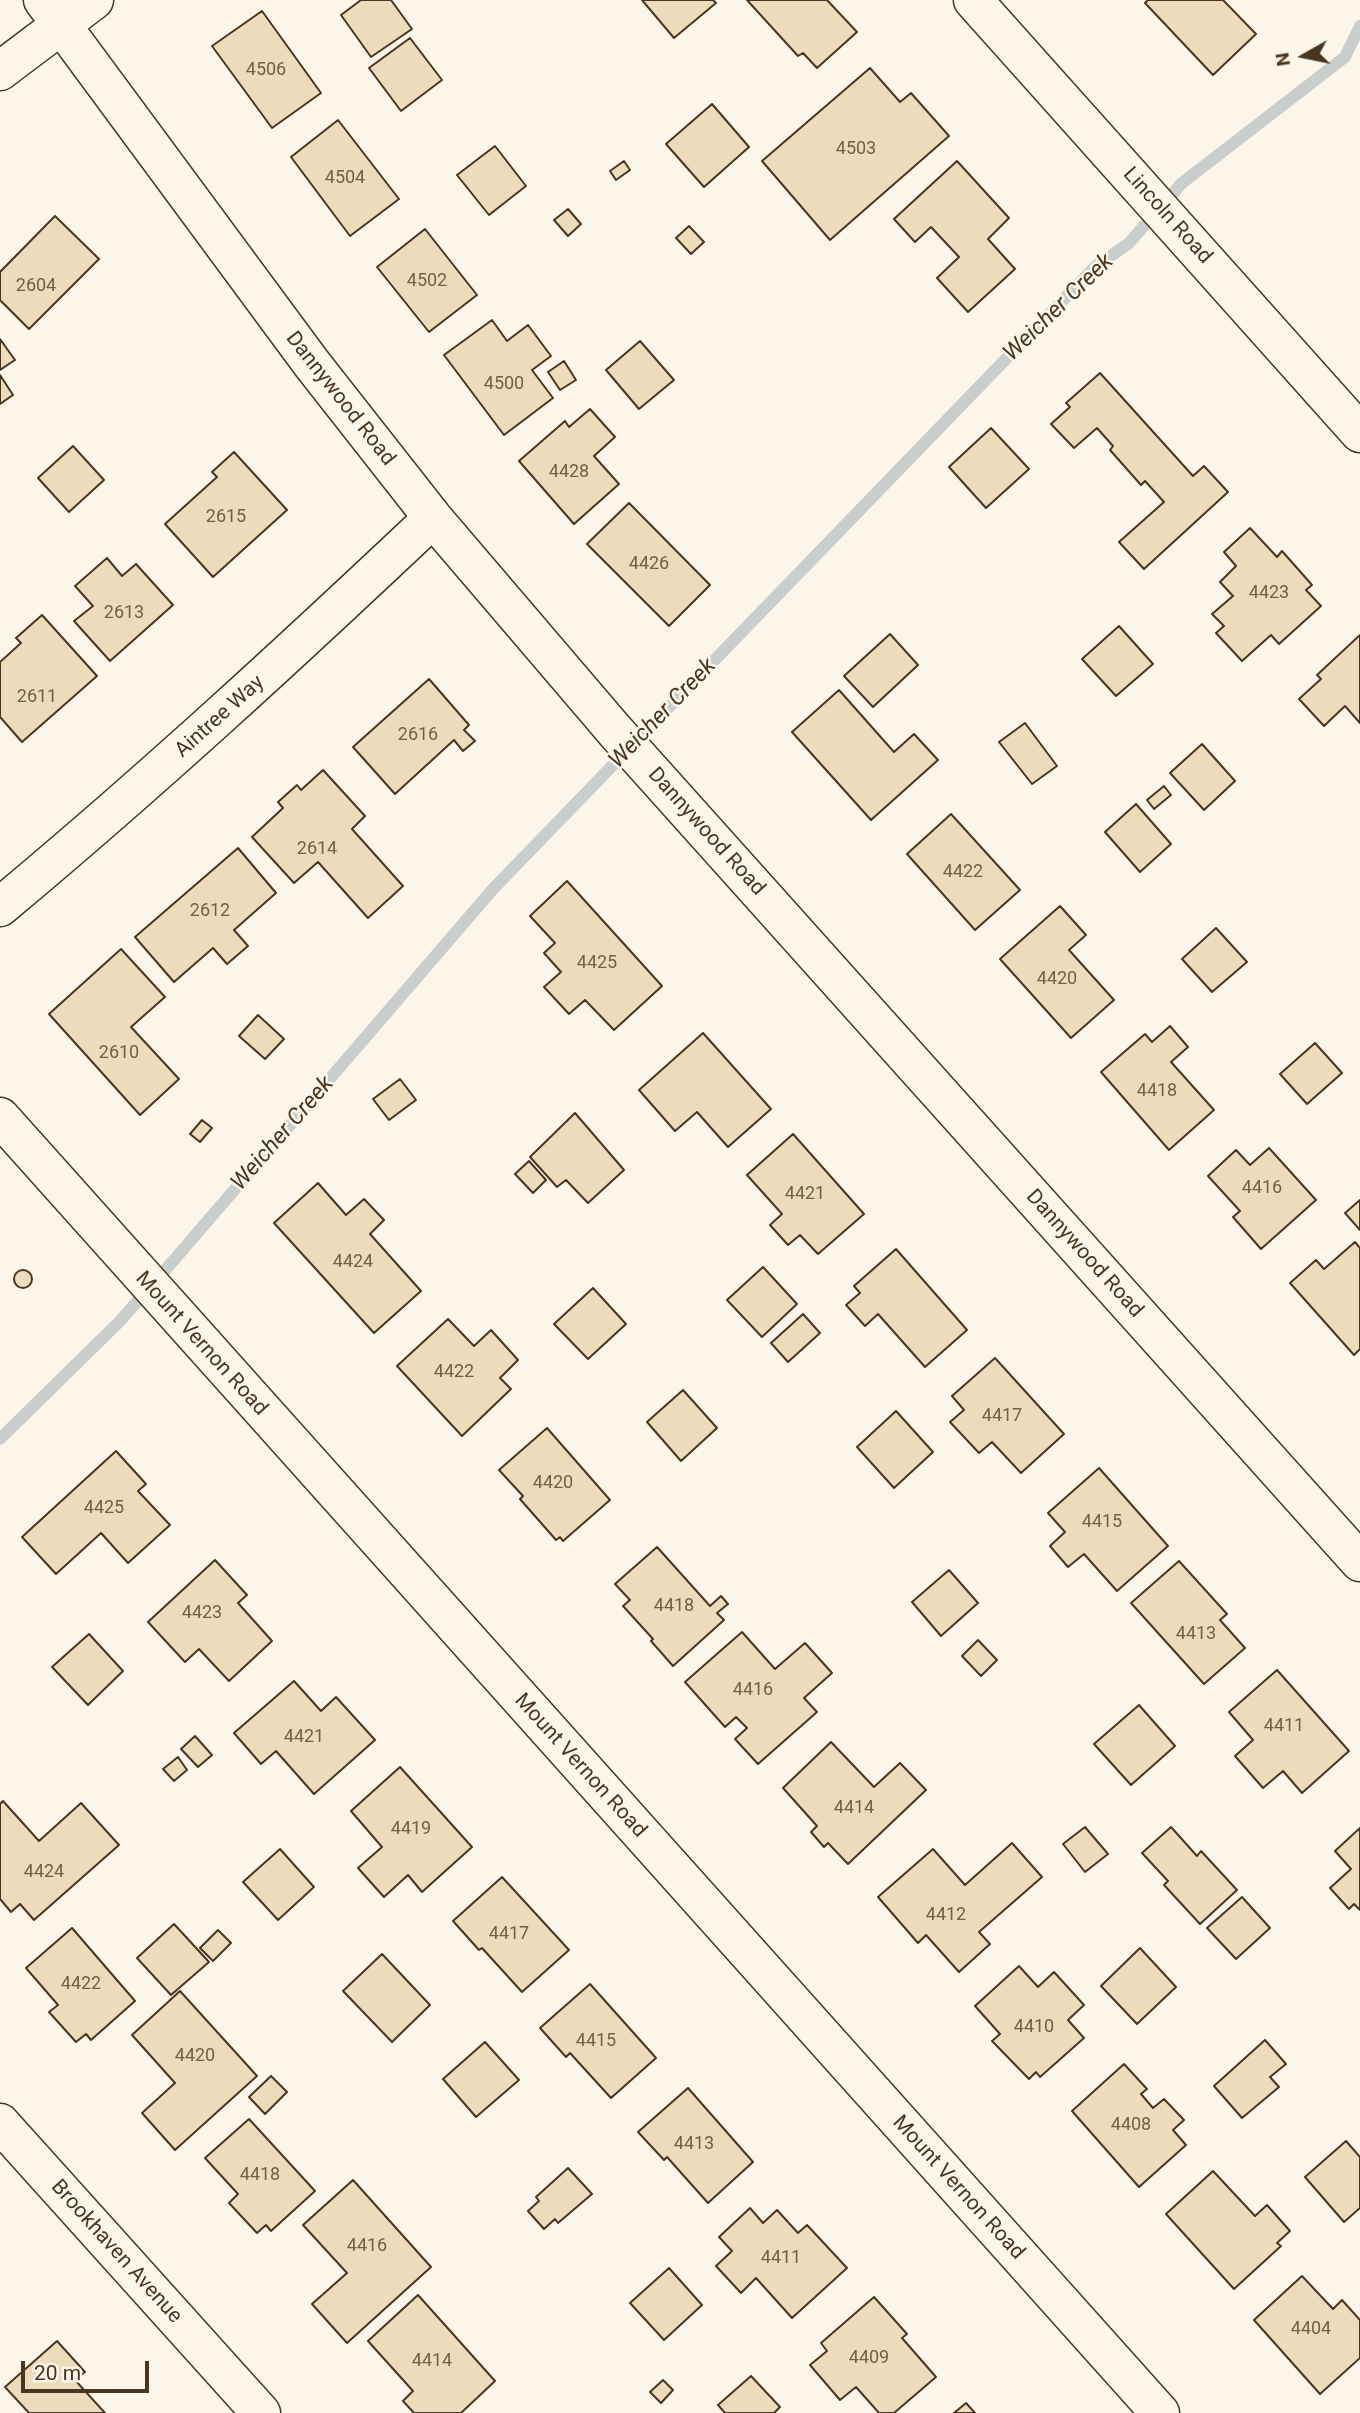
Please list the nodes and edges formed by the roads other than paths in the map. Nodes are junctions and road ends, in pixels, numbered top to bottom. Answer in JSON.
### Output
{"nodes":[{"id":1,"x":94,"y":0,"type":"edge"},
{"id":2,"x":973,"y":0,"type":"edge"},
{"id":3,"x":52,"y":12,"type":"edge"},
{"id":4,"x":0,"y":71,"type":"edge"},
{"id":5,"x":1360,"y":433,"type":"edge"},
{"id":6,"x":433,"y":518,"type":"junction"},
{"id":7,"x":0,"y":907,"type":"edge"},
{"id":8,"x":0,"y":1117,"type":"edge"},
{"id":9,"x":1360,"y":1562,"type":"edge"},
{"id":10,"x":0,"y":2123,"type":"edge"},
{"id":11,"x":261,"y":2413,"type":"edge"},
{"id":12,"x":1160,"y":2413,"type":"edge"}],
"edges":[{"from":1,"to":3,"type":"street"},
{"from":2,"to":5,"type":"street","name":"Lincoln Road"},
{"from":3,"to":4,"type":"street"},
{"from":3,"to":6,"type":"street","name":"Dannywood Road"},
{"from":6,"to":7,"type":"street","name":"Aintree Way"},
{"from":6,"to":9,"type":"street","name":"Dannywood Road"},
{"from":8,"to":12,"type":"street","name":"Mount Vernon Road"},
{"from":10,"to":11,"type":"street","name":"Brookhaven Avenue"}]}
